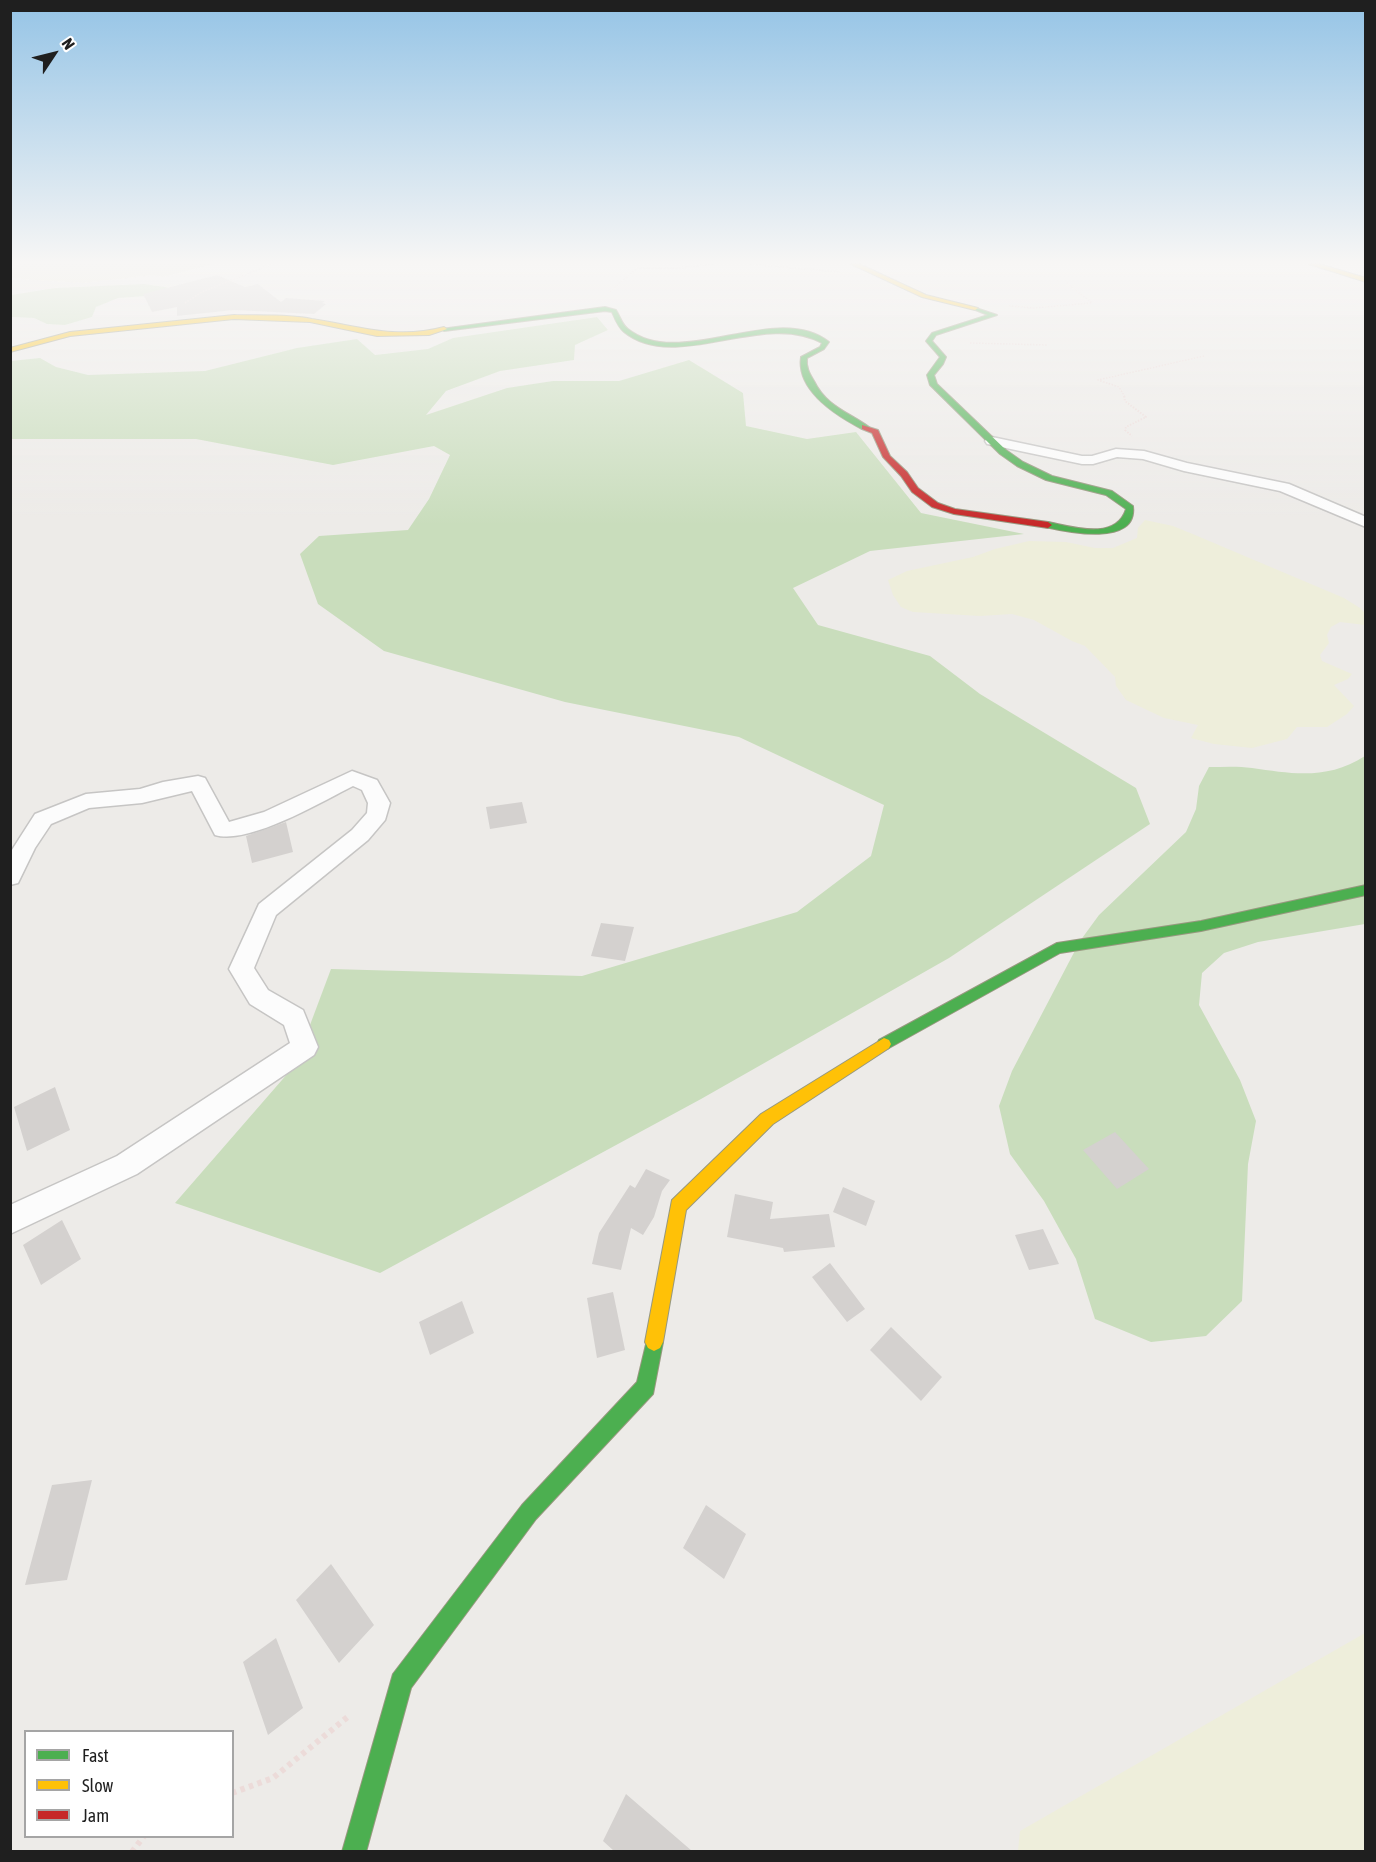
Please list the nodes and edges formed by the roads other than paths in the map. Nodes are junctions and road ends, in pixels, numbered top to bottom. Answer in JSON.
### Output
{"nodes":[{"id":1,"x":816,"y":351,"type":"edge"},
{"id":2,"x":937,"y":351,"type":"edge"},
{"id":3,"x":992,"y":441,"type":"junction"},
{"id":4,"x":1365,"y":523,"type":"edge"},
{"id":5,"x":10,"y":877,"type":"edge"},
{"id":6,"x":1365,"y":890,"type":"edge"},
{"id":7,"x":10,"y":1220,"type":"edge"},
{"id":8,"x":354,"y":1851,"type":"edge"}],
"edges":[{"from":1,"to":3,"type":"main road"},
{"from":2,"to":3,"type":"main road"},
{"from":3,"to":4,"type":"street"},
{"from":5,"to":7,"type":"street"},
{"from":6,"to":8,"type":"main road"}]}
